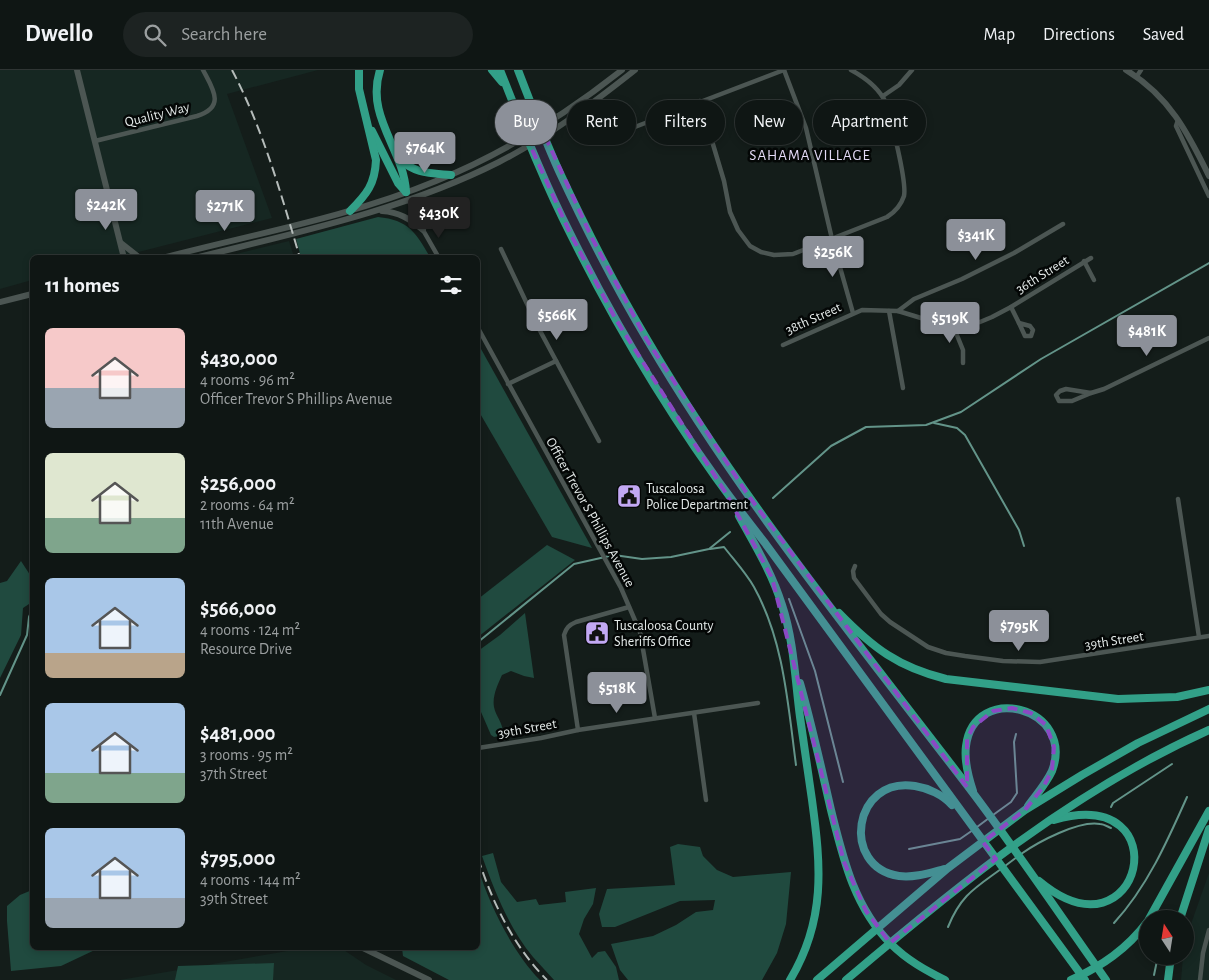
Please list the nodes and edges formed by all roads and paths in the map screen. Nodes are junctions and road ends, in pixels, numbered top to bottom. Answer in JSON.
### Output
{"nodes":[{"id":1,"x":77,"y":70,"type":"edge"},
{"id":2,"x":204,"y":70,"type":"edge"},
{"id":3,"x":359,"y":70,"type":"edge"},
{"id":4,"x":380,"y":70,"type":"edge"},
{"id":5,"x":492,"y":70,"type":"edge"},
{"id":6,"x":500,"y":70,"type":"edge"},
{"id":7,"x":518,"y":70,"type":"edge"},
{"id":8,"x":622,"y":70,"type":"edge"},
{"id":9,"x":635,"y":70,"type":"edge"},
{"id":10,"x":784,"y":70,"type":"edge"},
{"id":11,"x":851,"y":70,"type":"edge"},
{"id":12,"x":912,"y":70,"type":"edge"},
{"id":13,"x":1126,"y":70,"type":"edge"},
{"id":14,"x":1141,"y":70,"type":"edge"},
{"id":15,"x":764,"y":72,"type":"dead end"},
{"id":16,"x":1136,"y":76,"type":"junction"},
{"id":17,"x":762,"y":78,"type":"junction"},
{"id":18,"x":507,"y":88,"type":"junction"},
{"id":19,"x":883,"y":96,"type":"junction"},
{"id":20,"x":705,"y":100,"type":"edge"},
{"id":21,"x":1178,"y":118,"type":"junction"},
{"id":22,"x":368,"y":123,"type":"junction"},
{"id":23,"x":95,"y":141,"type":"junction"},
{"id":24,"x":713,"y":145,"type":"edge"},
{"id":25,"x":396,"y":157,"type":"junction"},
{"id":26,"x":451,"y":175,"type":"junction"},
{"id":27,"x":1209,"y":176,"type":"edge"},
{"id":28,"x":406,"y":192,"type":"junction"},
{"id":29,"x":1209,"y":196,"type":"edge"},
{"id":30,"x":410,"y":201,"type":"junction"},
{"id":31,"x":350,"y":211,"type":"junction"},
{"id":32,"x":375,"y":211,"type":"junction"},
{"id":33,"x":328,"y":221,"type":"junction"},
{"id":34,"x":1064,"y":224,"type":"dead end"},
{"id":35,"x":423,"y":230,"type":"junction"},
{"id":36,"x":832,"y":238,"type":"junction"},
{"id":37,"x":120,"y":243,"type":"junction"},
{"id":38,"x":501,"y":249,"type":"dead end"},
{"id":39,"x":123,"y":255,"type":"edge"},
{"id":40,"x":136,"y":255,"type":"edge"},
{"id":41,"x":174,"y":255,"type":"edge"},
{"id":42,"x":207,"y":255,"type":"edge"},
{"id":43,"x":437,"y":255,"type":"edge"},
{"id":44,"x":1091,"y":258,"type":"dead end"},
{"id":45,"x":1084,"y":261,"type":"junction"},
{"id":46,"x":1094,"y":280,"type":"dead end"},
{"id":47,"x":30,"y":294,"type":"edge"},
{"id":48,"x":0,"y":302,"type":"edge"},
{"id":49,"x":1011,"y":307,"type":"junction"},
{"id":50,"x":888,"y":310,"type":"junction"},
{"id":51,"x":898,"y":311,"type":"junction"},
{"id":52,"x":853,"y":313,"type":"junction"},
{"id":53,"x":952,"y":323,"type":"junction"},
{"id":54,"x":1019,"y":323,"type":"dead end"},
{"id":55,"x":480,"y":332,"type":"edge"},
{"id":56,"x":1209,"y":338,"type":"edge"},
{"id":57,"x":783,"y":345,"type":"dead end"},
{"id":58,"x":556,"y":360,"type":"junction"},
{"id":59,"x":963,"y":363,"type":"dead end"},
{"id":60,"x":508,"y":384,"type":"junction"},
{"id":61,"x":903,"y":388,"type":"dead end"},
{"id":62,"x":1091,"y":393,"type":"junction"},
{"id":63,"x":598,"y":441,"type":"dead end"},
{"id":64,"x":727,"y":495,"type":"junction"},
{"id":65,"x":1178,"y":499,"type":"dead end"},
{"id":66,"x":854,"y":566,"type":"dead end"},
{"id":67,"x":820,"y":594,"type":"junction"},
{"id":68,"x":629,"y":607,"type":"junction"},
{"id":69,"x":1209,"y":636,"type":"edge"},
{"id":70,"x":1199,"y":637,"type":"junction"},
{"id":71,"x":795,"y":667,"type":"junction"},
{"id":72,"x":1209,"y":690,"type":"edge"},
{"id":73,"x":758,"y":703,"type":"dead end"},
{"id":74,"x":1209,"y":709,"type":"edge"},
{"id":75,"x":694,"y":713,"type":"junction"},
{"id":76,"x":655,"y":718,"type":"junction"},
{"id":77,"x":578,"y":730,"type":"junction"},
{"id":78,"x":1209,"y":730,"type":"edge"},
{"id":79,"x":480,"y":748,"type":"edge"},
{"id":80,"x":974,"y":795,"type":"junction"},
{"id":81,"x":706,"y":800,"type":"dead end"},
{"id":82,"x":1025,"y":810,"type":"junction"},
{"id":83,"x":1209,"y":811,"type":"edge"},
{"id":84,"x":963,"y":815,"type":"junction"},
{"id":85,"x":1044,"y":823,"type":"junction"},
{"id":86,"x":1209,"y":829,"type":"edge"},
{"id":87,"x":948,"y":868,"type":"junction"},
{"id":88,"x":1030,"y":874,"type":"junction"},
{"id":89,"x":1154,"y":910,"type":"edge"},
{"id":90,"x":1183,"y":910,"type":"edge"},
{"id":91,"x":1209,"y":930,"type":"edge"},
{"id":92,"x":1139,"y":932,"type":"edge"},
{"id":93,"x":367,"y":950,"type":"edge"},
{"id":94,"x":1170,"y":965,"type":"edge"},
{"id":95,"x":429,"y":980,"type":"edge"},
{"id":96,"x":790,"y":980,"type":"edge"},
{"id":97,"x":817,"y":980,"type":"edge"},
{"id":98,"x":846,"y":980,"type":"edge"},
{"id":99,"x":945,"y":980,"type":"edge"},
{"id":100,"x":1071,"y":980,"type":"edge"},
{"id":101,"x":1085,"y":980,"type":"edge"},
{"id":102,"x":1106,"y":980,"type":"edge"},
{"id":103,"x":1168,"y":980,"type":"edge"},
{"id":104,"x":1200,"y":980,"type":"edge"}],
"edges":[{"from":1,"to":23,"type":"main road"},
{"from":2,"to":23,"type":"street","name":"Quality Way"},
{"from":3,"to":22,"type":"highway"},
{"from":4,"to":25,"type":"highway"},
{"from":5,"to":18,"type":"highway"},
{"from":6,"to":18,"type":"highway"},
{"from":7,"to":67,"type":"highway"},
{"from":8,"to":26,"type":"main road"},
{"from":9,"to":30,"type":"main road"},
{"from":10,"to":17,"type":"street"},
{"from":10,"to":36,"type":"street"},
{"from":11,"to":19,"type":"street"},
{"from":12,"to":19,"type":"street"},
{"from":13,"to":16,"type":"main road"},
{"from":14,"to":16,"type":"street"},
{"from":15,"to":17,"type":"street"},
{"from":16,"to":21,"type":"main road"},
{"from":17,"to":20,"type":"street"},
{"from":18,"to":64,"type":"highway"},
{"from":19,"to":36,"type":"street"},
{"from":21,"to":27,"type":"main road"},
{"from":21,"to":29,"type":"street"},
{"from":22,"to":28,"type":"highway"},
{"from":22,"to":31,"type":"highway"},
{"from":23,"to":37,"type":"main road"},
{"from":24,"to":36,"type":"street"},
{"from":25,"to":26,"type":"highway"},
{"from":25,"to":28,"type":"highway"},
{"from":26,"to":28,"type":"main road"},
{"from":28,"to":30,"type":"main road"},
{"from":28,"to":31,"type":"main road"},
{"from":30,"to":32,"type":"main road"},
{"from":30,"to":35,"type":"street"},
{"from":31,"to":33,"type":"main road"},
{"from":32,"to":33,"type":"main road"},
{"from":32,"to":35,"type":"main road"},
{"from":33,"to":41,"type":"main road"},
{"from":33,"to":42,"type":"main road"},
{"from":34,"to":51,"type":"street"},
{"from":35,"to":43,"type":"street"},
{"from":36,"to":52,"type":"street"},
{"from":37,"to":39,"type":"main road"},
{"from":37,"to":40,"type":"main road"},
{"from":38,"to":58,"type":"street"},
{"from":44,"to":45,"type":"street","name":"36th Street"},
{"from":45,"to":46,"type":"street"},
{"from":45,"to":49,"type":"street","name":"36th Street"},
{"from":47,"to":48,"type":"main road"},
{"from":49,"to":53,"type":"street","name":"36th Street"},
{"from":49,"to":54,"type":"street"},
{"from":50,"to":51,"type":"street","name":"36th Street"},
{"from":50,"to":52,"type":"street","name":"38th Street"},
{"from":50,"to":61,"type":"street"},
{"from":51,"to":53,"type":"street","name":"36th Street"},
{"from":52,"to":57,"type":"street","name":"38th Street"},
{"from":53,"to":59,"type":"street"},
{"from":55,"to":60,"type":"street","name":"Officer Trevor S Phillips Avenue"},
{"from":56,"to":62,"type":"street"},
{"from":58,"to":60,"type":"street"},
{"from":58,"to":63,"type":"street"},
{"from":60,"to":68,"type":"street","name":"Officer Trevor S Phillips Avenue"},
{"from":62,"to":62,"type":"street"},
{"from":64,"to":71,"type":"highway"},
{"from":64,"to":84,"type":"highway"},
{"from":65,"to":70,"type":"street"},
{"from":66,"to":70,"type":"street","name":"39th Street"},
{"from":67,"to":72,"type":"highway"},
{"from":67,"to":80,"type":"highway"},
{"from":68,"to":76,"type":"street","name":"Officer Trevor S Phillips Avenue"},
{"from":68,"to":77,"type":"street"},
{"from":69,"to":70,"type":"street","name":"39th Street"},
{"from":71,"to":96,"type":"highway"},
{"from":71,"to":99,"type":"highway"},
{"from":73,"to":75,"type":"street","name":"39th Street"},
{"from":74,"to":82,"type":"highway"},
{"from":75,"to":76,"type":"street","name":"39th Street"},
{"from":75,"to":81,"type":"street"},
{"from":76,"to":77,"type":"street","name":"39th Street"},
{"from":77,"to":79,"type":"street","name":"39th Street"},
{"from":78,"to":85,"type":"highway"},
{"from":80,"to":82,"type":"highway"},
{"from":80,"to":88,"type":"highway"},
{"from":82,"to":87,"type":"highway"},
{"from":83,"to":89,"type":"highway"},
{"from":84,"to":87,"type":"highway"},
{"from":84,"to":101,"type":"highway"},
{"from":85,"to":88,"type":"highway"},
{"from":85,"to":98,"type":"highway"},
{"from":86,"to":90,"type":"highway"},
{"from":87,"to":97,"type":"highway"},
{"from":88,"to":102,"type":"highway"},
{"from":91,"to":104,"type":"street"},
{"from":92,"to":100,"type":"highway"},
{"from":93,"to":95,"type":"main road"},
{"from":94,"to":103,"type":"highway"}]}
